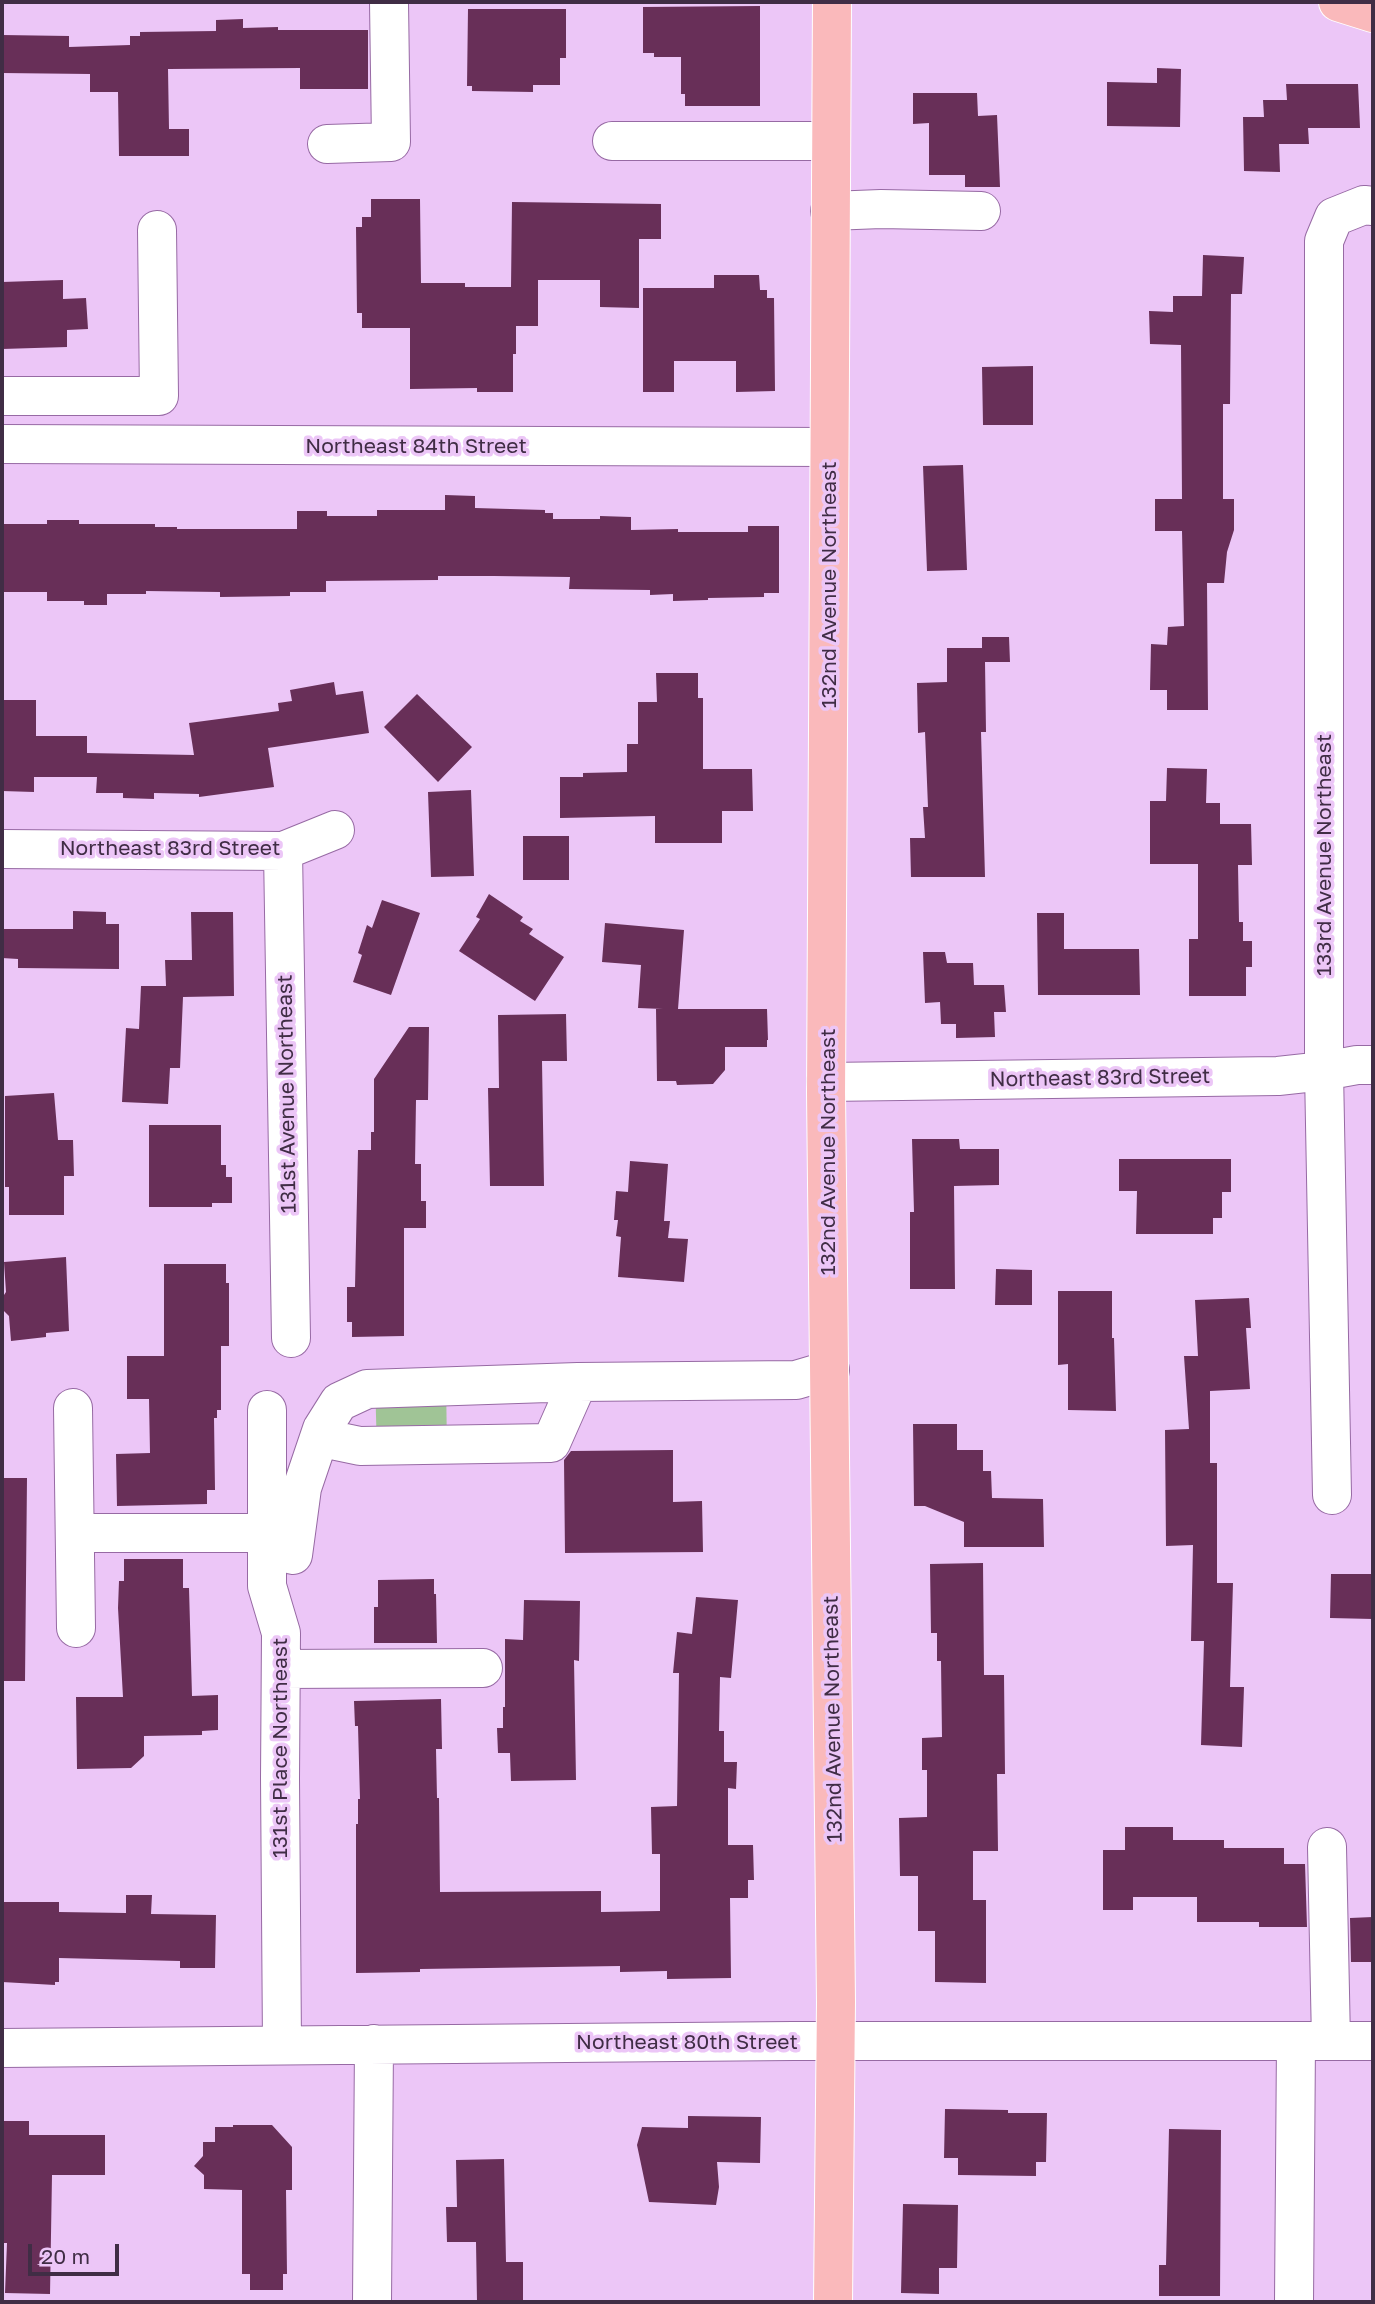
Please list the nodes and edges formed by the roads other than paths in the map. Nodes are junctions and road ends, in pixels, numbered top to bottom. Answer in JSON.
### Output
{"nodes":[{"id":1,"x":389,"y":2,"type":"edge"},
{"id":2,"x":832,"y":2,"type":"edge"},
{"id":3,"x":1338,"y":2,"type":"edge"},
{"id":4,"x":1373,"y":13,"type":"edge"},
{"id":5,"x":612,"y":141,"type":"dead end"},
{"id":6,"x":831,"y":141,"type":"junction"},
{"id":7,"x":327,"y":144,"type":"dead end"},
{"id":8,"x":1373,"y":206,"type":"edge"},
{"id":9,"x":830,"y":211,"type":"junction"},
{"id":10,"x":981,"y":211,"type":"dead end"},
{"id":11,"x":158,"y":230,"type":"dead end"},
{"id":12,"x":2,"y":396,"type":"edge"},
{"id":13,"x":2,"y":444,"type":"edge"},
{"id":14,"x":829,"y":447,"type":"junction"},
{"id":15,"x":335,"y":830,"type":"dead end"},
{"id":16,"x":2,"y":849,"type":"edge"},
{"id":17,"x":283,"y":851,"type":"junction"},
{"id":18,"x":1373,"y":1065,"type":"edge"},
{"id":19,"x":1324,"y":1072,"type":"junction"},
{"id":20,"x":826,"y":1082,"type":"junction"},
{"id":21,"x":291,"y":1338,"type":"dead end"},
{"id":22,"x":830,"y":1370,"type":"junction"},
{"id":23,"x":578,"y":1382,"type":"junction"},
{"id":24,"x":73,"y":1408,"type":"dead end"},
{"id":25,"x":267,"y":1410,"type":"dead end"},
{"id":26,"x":322,"y":1429,"type":"junction"},
{"id":27,"x":1332,"y":1495,"type":"dead end"},
{"id":28,"x":75,"y":1533,"type":"junction"},
{"id":29,"x":280,"y":1544,"type":"junction"},
{"id":30,"x":76,"y":1628,"type":"dead end"},
{"id":31,"x":483,"y":1668,"type":"dead end"},
{"id":32,"x":281,"y":1669,"type":"junction"},
{"id":33,"x":1327,"y":1847,"type":"dead end"},
{"id":34,"x":1314,"y":2041,"type":"junction"},
{"id":35,"x":1373,"y":2041,"type":"edge"},
{"id":36,"x":835,"y":2042,"type":"junction"},
{"id":37,"x":374,"y":2044,"type":"junction"},
{"id":38,"x":282,"y":2045,"type":"junction"},
{"id":39,"x":2,"y":2048,"type":"edge"},
{"id":40,"x":372,"y":2302,"type":"edge"},
{"id":41,"x":833,"y":2302,"type":"edge"},
{"id":42,"x":1294,"y":2302,"type":"edge"}],
"edges":[{"from":1,"to":7,"type":"street"},
{"from":2,"to":6,"type":"main road","name":"132nd Avenue Northeast"},
{"from":3,"to":4,"type":"main road"},
{"from":5,"to":6,"type":"street"},
{"from":6,"to":9,"type":"main road","name":"132nd Avenue Northeast"},
{"from":8,"to":19,"type":"street","name":"133rd Avenue Northeast"},
{"from":9,"to":10,"type":"street"},
{"from":9,"to":14,"type":"main road","name":"132nd Avenue Northeast"},
{"from":11,"to":12,"type":"street"},
{"from":13,"to":14,"type":"street","name":"Northeast 84th Street"},
{"from":14,"to":20,"type":"main road","name":"132nd Avenue Northeast"},
{"from":15,"to":17,"type":"street","name":"Northeast 83rd Street"},
{"from":16,"to":17,"type":"street","name":"Northeast 83rd Street"},
{"from":17,"to":21,"type":"street","name":"131st Avenue Northeast"},
{"from":18,"to":19,"type":"street","name":"Northeast 83rd Street"},
{"from":19,"to":20,"type":"street","name":"Northeast 83rd Street"},
{"from":19,"to":27,"type":"street","name":"133rd Avenue Northeast"},
{"from":20,"to":22,"type":"main road","name":"132nd Avenue Northeast"},
{"from":22,"to":23,"type":"street"},
{"from":22,"to":36,"type":"main road","name":"132nd Avenue Northeast"},
{"from":23,"to":26,"type":"street"},
{"from":23,"to":26,"type":"street"},
{"from":24,"to":28,"type":"street"},
{"from":25,"to":29,"type":"street","name":"131st Place Northeast"},
{"from":26,"to":29,"type":"street"},
{"from":28,"to":29,"type":"street"},
{"from":28,"to":30,"type":"street"},
{"from":29,"to":32,"type":"street","name":"131st Place Northeast"},
{"from":31,"to":32,"type":"street"},
{"from":32,"to":38,"type":"street","name":"131st Place Northeast"},
{"from":33,"to":34,"type":"street"},
{"from":34,"to":35,"type":"street","name":"Northeast 80th Street"},
{"from":34,"to":36,"type":"street","name":"Northeast 80th Street"},
{"from":34,"to":42,"type":"street"},
{"from":36,"to":37,"type":"street","name":"Northeast 80th Street"},
{"from":36,"to":41,"type":"main road","name":"132nd Avenue Northeast"},
{"from":37,"to":38,"type":"street","name":"Northeast 80th Street"},
{"from":37,"to":40,"type":"street"},
{"from":38,"to":39,"type":"street","name":"Northeast 80th Street"}]}
